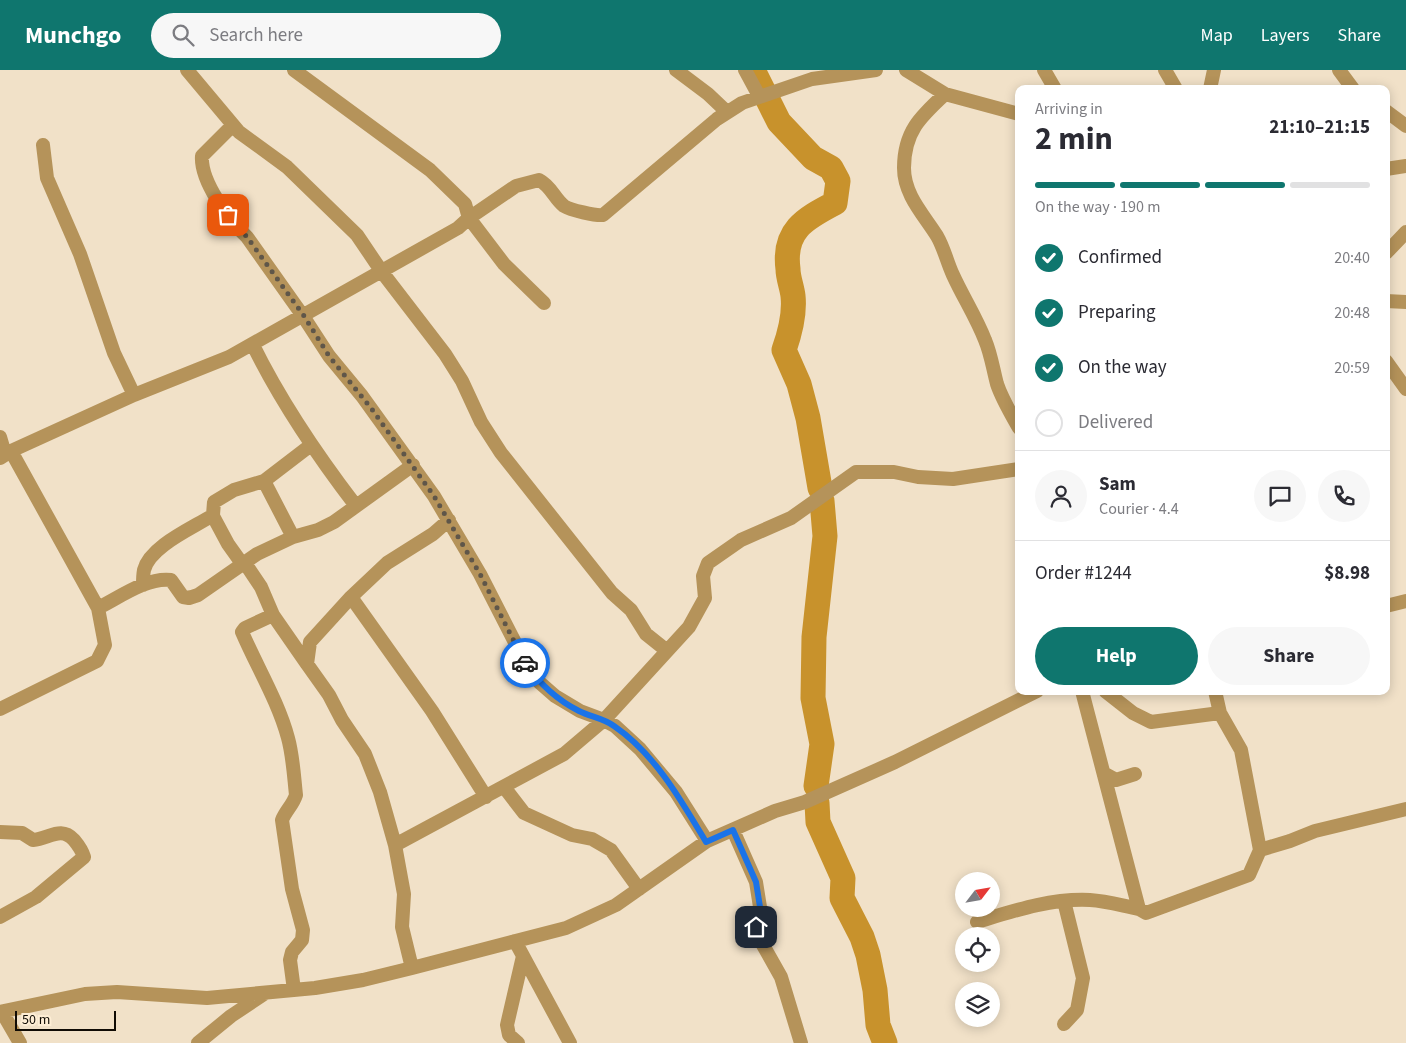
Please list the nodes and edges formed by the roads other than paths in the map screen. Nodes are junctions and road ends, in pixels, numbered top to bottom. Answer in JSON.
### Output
{"nodes":[{"id":1,"x":186,"y":70,"type":"edge"},
{"id":2,"x":294,"y":70,"type":"edge"},
{"id":3,"x":676,"y":70,"type":"edge"},
{"id":4,"x":745,"y":70,"type":"edge"},
{"id":5,"x":876,"y":70,"type":"edge"},
{"id":6,"x":906,"y":70,"type":"edge"},
{"id":7,"x":1044,"y":70,"type":"edge"},
{"id":8,"x":1165,"y":70,"type":"edge"},
{"id":9,"x":1214,"y":70,"type":"edge"},
{"id":10,"x":1338,"y":70,"type":"edge"},
{"id":11,"x":1053,"y":85,"type":"edge"},
{"id":12,"x":1174,"y":85,"type":"edge"},
{"id":13,"x":1211,"y":85,"type":"edge"},
{"id":14,"x":1350,"y":85,"type":"edge"},
{"id":15,"x":944,"y":94,"type":"junction"},
{"id":16,"x":758,"y":96,"type":"junction"},
{"id":17,"x":727,"y":112,"type":"junction"},
{"id":18,"x":1015,"y":113,"type":"edge"},
{"id":19,"x":1390,"y":114,"type":"edge"},
{"id":20,"x":233,"y":125,"type":"junction"},
{"id":21,"x":1406,"y":126,"type":"edge"},
{"id":22,"x":42,"y":145,"type":"dead end"},
{"id":23,"x":1406,"y":166,"type":"edge"},
{"id":24,"x":1390,"y":168,"type":"edge"},
{"id":25,"x":469,"y":218,"type":"junction"},
{"id":26,"x":1406,"y":232,"type":"edge"},
{"id":27,"x":1390,"y":249,"type":"edge"},
{"id":28,"x":382,"y":272,"type":"junction"},
{"id":29,"x":1390,"y":301,"type":"edge"},
{"id":30,"x":1406,"y":302,"type":"edge"},
{"id":31,"x":544,"y":304,"type":"dead end"},
{"id":32,"x":304,"y":316,"type":"junction"},
{"id":33,"x":252,"y":345,"type":"junction"},
{"id":34,"x":1390,"y":367,"type":"edge"},
{"id":35,"x":1406,"y":389,"type":"edge"},
{"id":36,"x":134,"y":395,"type":"junction"},
{"id":37,"x":1015,"y":421,"type":"edge"},
{"id":38,"x":0,"y":437,"type":"edge"},
{"id":39,"x":312,"y":445,"type":"junction"},
{"id":40,"x":5,"y":454,"type":"edge"},
{"id":41,"x":413,"y":465,"type":"junction"},
{"id":42,"x":1015,"y":470,"type":"edge"},
{"id":43,"x":264,"y":481,"type":"junction"},
{"id":44,"x":356,"y":506,"type":"junction"},
{"id":45,"x":213,"y":516,"type":"junction"},
{"id":46,"x":449,"y":520,"type":"junction"},
{"id":47,"x":293,"y":537,"type":"junction"},
{"id":48,"x":244,"y":564,"type":"junction"},
{"id":49,"x":143,"y":585,"type":"junction"},
{"id":50,"x":351,"y":597,"type":"junction"},
{"id":51,"x":1406,"y":601,"type":"edge"},
{"id":52,"x":1390,"y":605,"type":"edge"},
{"id":53,"x":98,"y":608,"type":"junction"},
{"id":54,"x":273,"y":615,"type":"junction"},
{"id":55,"x":666,"y":650,"type":"junction"},
{"id":56,"x":307,"y":664,"type":"junction"},
{"id":57,"x":1029,"y":695,"type":"edge"},
{"id":58,"x":1083,"y":695,"type":"edge"},
{"id":59,"x":1110,"y":695,"type":"edge"},
{"id":60,"x":1216,"y":695,"type":"edge"},
{"id":61,"x":0,"y":709,"type":"edge"},
{"id":62,"x":1220,"y":713,"type":"junction"},
{"id":63,"x":604,"y":720,"type":"junction"},
{"id":64,"x":1104,"y":774,"type":"junction"},
{"id":65,"x":1134,"y":774,"type":"dead end"},
{"id":66,"x":504,"y":787,"type":"junction"},
{"id":67,"x":486,"y":797,"type":"junction"},
{"id":68,"x":1406,"y":809,"type":"edge"},
{"id":69,"x":733,"y":830,"type":"junction"},
{"id":70,"x":0,"y":832,"type":"edge"},
{"id":71,"x":706,"y":842,"type":"junction"},
{"id":72,"x":395,"y":845,"type":"junction"},
{"id":73,"x":1260,"y":850,"type":"junction"},
{"id":74,"x":639,"y":889,"type":"junction"},
{"id":75,"x":1064,"y":901,"type":"junction"},
{"id":76,"x":1140,"y":909,"type":"junction"},
{"id":77,"x":0,"y":917,"type":"edge"},
{"id":78,"x":977,"y":922,"type":"dead end"},
{"id":79,"x":515,"y":941,"type":"junction"},
{"id":80,"x":523,"y":956,"type":"junction"},
{"id":81,"x":412,"y":968,"type":"junction"},
{"id":82,"x":294,"y":990,"type":"junction"},
{"id":83,"x":264,"y":994,"type":"junction"},
{"id":84,"x":1,"y":1012,"type":"edge"},
{"id":85,"x":1064,"y":1024,"type":"dead end"},
{"id":86,"x":20,"y":1043,"type":"edge"},
{"id":87,"x":198,"y":1043,"type":"edge"},
{"id":88,"x":518,"y":1043,"type":"edge"},
{"id":89,"x":570,"y":1043,"type":"edge"},
{"id":90,"x":801,"y":1043,"type":"edge"}],
"edges":[{"from":1,"to":20,"type":"street"},
{"from":2,"to":25,"type":"street"},
{"from":3,"to":17,"type":"street"},
{"from":4,"to":16,"type":"street"},
{"from":5,"to":16,"type":"street"},
{"from":6,"to":15,"type":"street"},
{"from":7,"to":11,"type":"street"},
{"from":8,"to":12,"type":"street"},
{"from":9,"to":13,"type":"street"},
{"from":10,"to":14,"type":"street"},
{"from":15,"to":18,"type":"street"},
{"from":15,"to":37,"type":"street"},
{"from":16,"to":17,"type":"street"},
{"from":17,"to":25,"type":"street"},
{"from":19,"to":21,"type":"street"},
{"from":20,"to":28,"type":"street"},
{"from":20,"to":32,"type":"street"},
{"from":22,"to":36,"type":"street"},
{"from":23,"to":24,"type":"street"},
{"from":25,"to":28,"type":"street"},
{"from":25,"to":31,"type":"street"},
{"from":26,"to":27,"type":"street"},
{"from":28,"to":32,"type":"street"},
{"from":28,"to":55,"type":"street"},
{"from":29,"to":30,"type":"street"},
{"from":32,"to":33,"type":"street"},
{"from":32,"to":41,"type":"street"},
{"from":33,"to":36,"type":"street"},
{"from":33,"to":39,"type":"street"},
{"from":34,"to":35,"type":"street"},
{"from":36,"to":40,"type":"street"},
{"from":38,"to":40,"type":"street"},
{"from":39,"to":43,"type":"street"},
{"from":39,"to":44,"type":"street"},
{"from":40,"to":53,"type":"street"},
{"from":41,"to":44,"type":"street"},
{"from":41,"to":46,"type":"street"},
{"from":42,"to":55,"type":"street"},
{"from":43,"to":45,"type":"street"},
{"from":43,"to":47,"type":"street"},
{"from":44,"to":47,"type":"street"},
{"from":45,"to":48,"type":"street"},
{"from":45,"to":49,"type":"street"},
{"from":46,"to":50,"type":"street"},
{"from":46,"to":63,"type":"street"},
{"from":47,"to":48,"type":"street"},
{"from":48,"to":49,"type":"street"},
{"from":48,"to":54,"type":"street"},
{"from":49,"to":53,"type":"street"},
{"from":50,"to":56,"type":"street"},
{"from":50,"to":67,"type":"street"},
{"from":51,"to":52,"type":"street"},
{"from":53,"to":61,"type":"street"},
{"from":54,"to":56,"type":"street"},
{"from":54,"to":82,"type":"street"},
{"from":55,"to":63,"type":"street"},
{"from":56,"to":72,"type":"street"},
{"from":57,"to":69,"type":"street"},
{"from":58,"to":64,"type":"street"},
{"from":59,"to":62,"type":"street"},
{"from":60,"to":62,"type":"street"},
{"from":62,"to":73,"type":"street"},
{"from":63,"to":66,"type":"street"},
{"from":63,"to":71,"type":"street"},
{"from":64,"to":65,"type":"street"},
{"from":64,"to":76,"type":"street"},
{"from":66,"to":67,"type":"street"},
{"from":66,"to":74,"type":"street"},
{"from":67,"to":72,"type":"street"},
{"from":68,"to":73,"type":"street"},
{"from":69,"to":71,"type":"street"},
{"from":69,"to":90,"type":"street"},
{"from":70,"to":77,"type":"street"},
{"from":71,"to":74,"type":"street"},
{"from":72,"to":81,"type":"street"},
{"from":73,"to":76,"type":"street"},
{"from":74,"to":79,"type":"street"},
{"from":75,"to":76,"type":"street"},
{"from":75,"to":78,"type":"street"},
{"from":75,"to":85,"type":"street"},
{"from":79,"to":80,"type":"street"},
{"from":79,"to":81,"type":"street"},
{"from":80,"to":88,"type":"street"},
{"from":80,"to":89,"type":"street"},
{"from":81,"to":82,"type":"street"},
{"from":82,"to":83,"type":"street"},
{"from":83,"to":84,"type":"street"},
{"from":83,"to":87,"type":"street"},
{"from":84,"to":86,"type":"street"}]}
